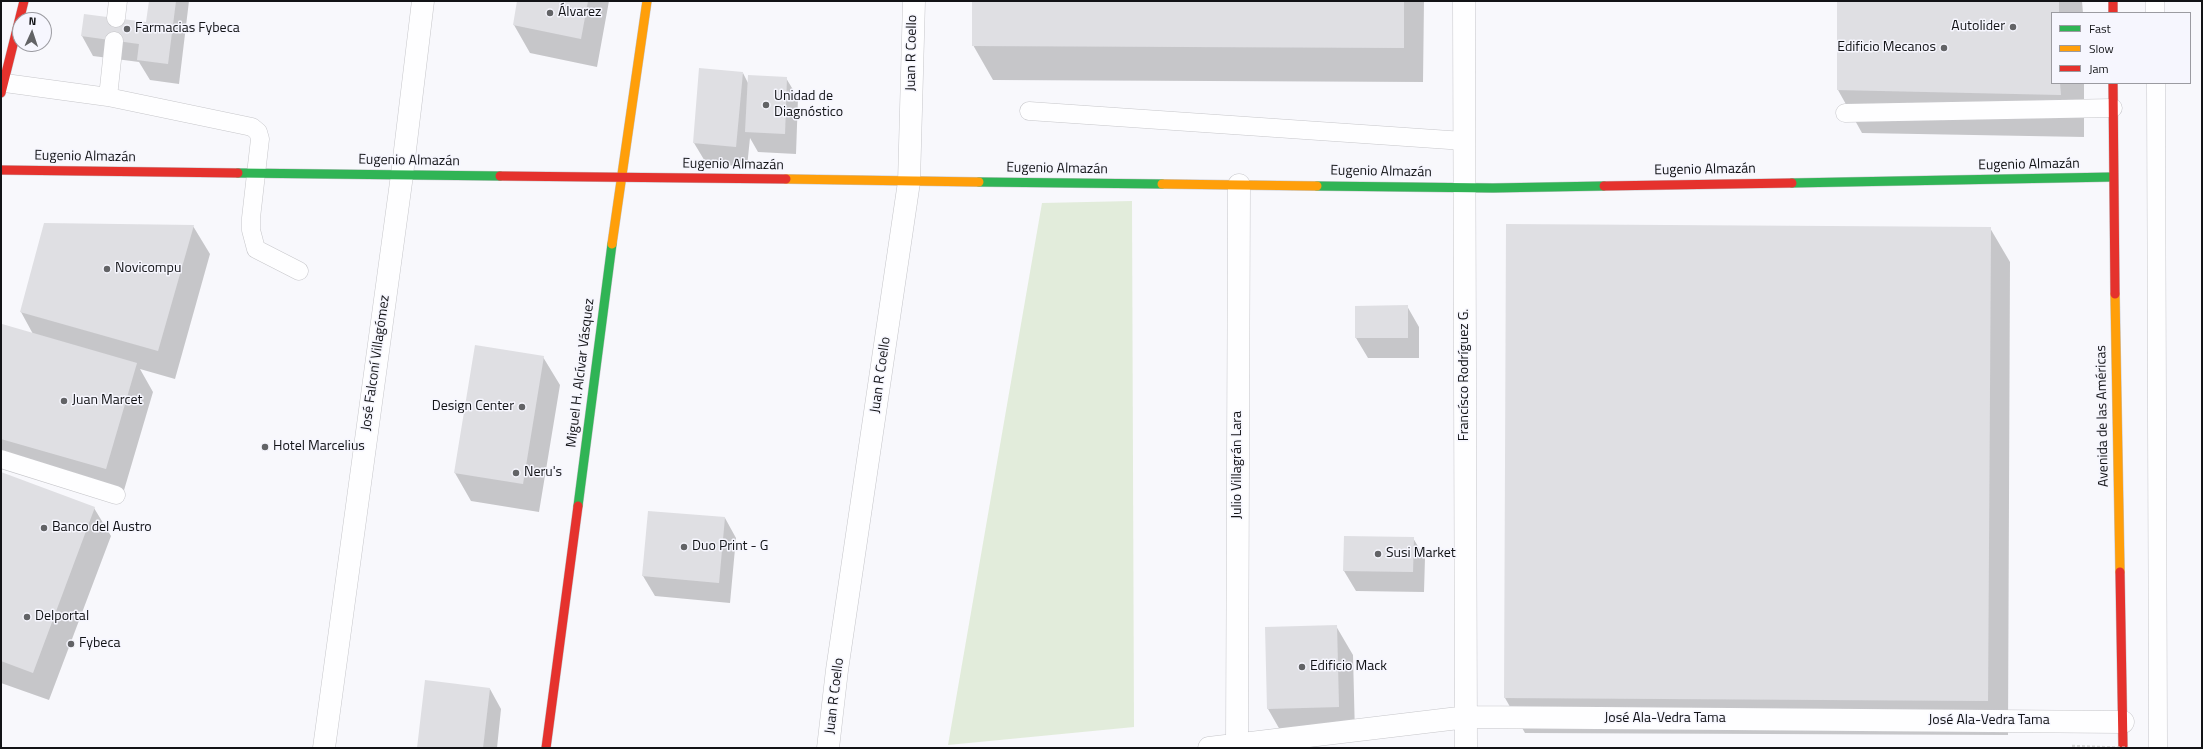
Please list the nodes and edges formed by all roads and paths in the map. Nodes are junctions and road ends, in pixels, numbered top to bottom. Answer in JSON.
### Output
{"nodes":[{"id":1,"x":24,"y":1,"type":"edge"},
{"id":2,"x":423,"y":1,"type":"edge"},
{"id":3,"x":647,"y":1,"type":"edge"},
{"id":4,"x":914,"y":1,"type":"edge"},
{"id":5,"x":1464,"y":1,"type":"edge"},
{"id":6,"x":2113,"y":1,"type":"edge"},
{"id":7,"x":2155,"y":1,"type":"edge"},
{"id":8,"x":2113,"y":12,"type":"edge"},
{"id":9,"x":2156,"y":12,"type":"edge"},
{"id":10,"x":114,"y":40,"type":"dead end"},
{"id":11,"x":2113,"y":84,"type":"edge"},
{"id":12,"x":2156,"y":84,"type":"edge"},
{"id":13,"x":3,"y":88,"type":"edge"},
{"id":14,"x":108,"y":97,"type":"junction"},
{"id":15,"x":2113,"y":108,"type":"junction"},
{"id":16,"x":1029,"y":111,"type":"dead end"},
{"id":17,"x":1845,"y":112,"type":"dead end"},
{"id":18,"x":1464,"y":140,"type":"junction"},
{"id":19,"x":1,"y":170,"type":"edge"},
{"id":20,"x":256,"y":173,"type":"junction"},
{"id":21,"x":402,"y":175,"type":"junction"},
{"id":22,"x":2113,"y":177,"type":"junction"},
{"id":23,"x":621,"y":178,"type":"junction"},
{"id":24,"x":909,"y":182,"type":"junction"},
{"id":25,"x":1238,"y":185,"type":"junction"},
{"id":26,"x":1464,"y":187,"type":"junction"},
{"id":27,"x":299,"y":271,"type":"dead end"},
{"id":28,"x":1,"y":459,"type":"edge"},
{"id":29,"x":116,"y":495,"type":"dead end"},
{"id":30,"x":1467,"y":717,"type":"junction"},
{"id":31,"x":2123,"y":722,"type":"junction"},
{"id":32,"x":1238,"y":744,"type":"junction"},
{"id":33,"x":2072,"y":746,"type":"dead end"},
{"id":34,"x":324,"y":748,"type":"edge"},
{"id":35,"x":546,"y":748,"type":"edge"},
{"id":36,"x":828,"y":748,"type":"edge"},
{"id":37,"x":1209,"y":748,"type":"edge"},
{"id":38,"x":1466,"y":748,"type":"edge"},
{"id":39,"x":2123,"y":748,"type":"edge"},
{"id":40,"x":2129,"y":748,"type":"edge"},
{"id":41,"x":2158,"y":748,"type":"edge"}],
"edges":[{"from":1,"to":13,"type":"street"},
{"from":2,"to":21,"type":"street","name":"José Falconí Villagómez"},
{"from":3,"to":23,"type":"street","name":"Miguel H. Alcívar Vásquez"},
{"from":4,"to":24,"type":"street","name":"Juan R Coello"},
{"from":5,"to":18,"type":"street","name":"Francísco Rodríguez G."},
{"from":6,"to":8,"type":"street"},
{"from":7,"to":9,"type":"lane"},
{"from":10,"to":14,"type":"lane"},
{"from":11,"to":15,"type":"street","name":"Avenida de las Américas"},
{"from":12,"to":41,"type":"lane"},
{"from":13,"to":14,"type":"lane"},
{"from":14,"to":20,"type":"lane"},
{"from":15,"to":17,"type":"lane"},
{"from":15,"to":22,"type":"street","name":"Avenida de las Américas"},
{"from":16,"to":18,"type":"lane"},
{"from":18,"to":26,"type":"street","name":"Francísco Rodríguez G."},
{"from":19,"to":20,"type":"street","name":"Eugenio Almazán"},
{"from":20,"to":21,"type":"street","name":"Eugenio Almazán"},
{"from":20,"to":27,"type":"lane"},
{"from":21,"to":23,"type":"street","name":"Eugenio Almazán"},
{"from":21,"to":34,"type":"street","name":"José Falconí Villagómez"},
{"from":22,"to":26,"type":"street","name":"Eugenio Almazán"},
{"from":22,"to":31,"type":"street","name":"Avenida de las Américas"},
{"from":23,"to":24,"type":"street","name":"Eugenio Almazán"},
{"from":23,"to":35,"type":"street","name":"Miguel H. Alcívar Vásquez"},
{"from":24,"to":25,"type":"street","name":"Eugenio Almazán"},
{"from":24,"to":36,"type":"street","name":"Juan R Coello"},
{"from":25,"to":26,"type":"street","name":"Eugenio Almazán"},
{"from":25,"to":32,"type":"street","name":"Julio Villagrán Lara"},
{"from":26,"to":30,"type":"street","name":"Francísco Rodríguez G."},
{"from":28,"to":29,"type":"lane"},
{"from":30,"to":31,"type":"street","name":"José Ala-Vedra Tama"},
{"from":30,"to":32,"type":"street","name":"José Ala-Vedra Tama"},
{"from":30,"to":38,"type":"street","name":"Francísco Rodríguez G."},
{"from":31,"to":39,"type":"street","name":"Avenida de las Américas"},
{"from":32,"to":37,"type":"street","name":"José Ala-Vedra Tama"},
{"from":33,"to":40,"type":"path","bridge":true}]}
